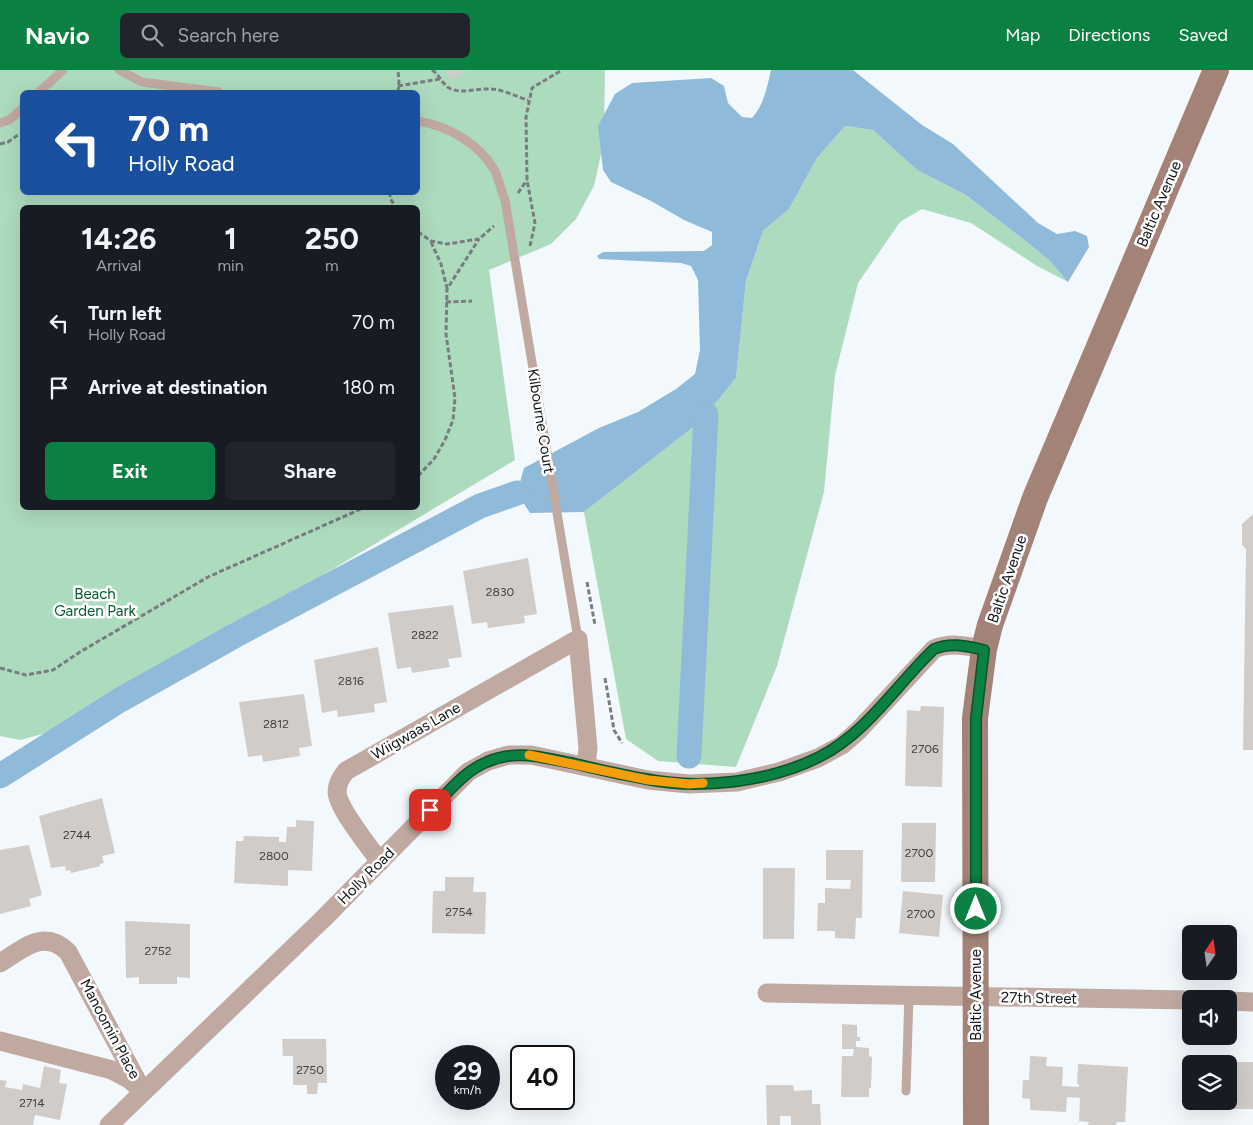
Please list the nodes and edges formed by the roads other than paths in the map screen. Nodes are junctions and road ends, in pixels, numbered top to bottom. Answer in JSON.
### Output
{"nodes":[{"id":1,"x":63,"y":70,"type":"edge"},
{"id":2,"x":119,"y":70,"type":"edge"},
{"id":3,"x":1216,"y":70,"type":"edge"},
{"id":4,"x":41,"y":90,"type":"edge"},
{"id":5,"x":204,"y":90,"type":"edge"},
{"id":6,"x":20,"y":111,"type":"edge"},
{"id":7,"x":420,"y":121,"type":"edge"},
{"id":8,"x":0,"y":122,"type":"edge"},
{"id":9,"x":578,"y":639,"type":"junction"},
{"id":10,"x":984,"y":650,"type":"junction"},
{"id":11,"x":586,"y":766,"type":"junction"},
{"id":12,"x":380,"y":862,"type":"junction"},
{"id":13,"x":0,"y":963,"type":"edge"},
{"id":14,"x":767,"y":993,"type":"dead end"},
{"id":15,"x":908,"y":995,"type":"junction"},
{"id":16,"x":977,"y":996,"type":"junction"},
{"id":17,"x":1182,"y":1000,"type":"edge"},
{"id":18,"x":1237,"y":1001,"type":"edge"},
{"id":19,"x":1253,"y":1002,"type":"edge"},
{"id":20,"x":0,"y":1041,"type":"edge"},
{"id":21,"x":906,"y":1091,"type":"dead end"},
{"id":22,"x":143,"y":1092,"type":"junction"},
{"id":23,"x":109,"y":1125,"type":"edge"},
{"id":24,"x":976,"y":1125,"type":"edge"}],
"edges":[{"from":1,"to":4,"type":"lane"},
{"from":2,"to":5,"type":"lane"},
{"from":3,"to":10,"type":"street","name":"Baltic Avenue"},
{"from":6,"to":8,"type":"lane"},
{"from":7,"to":9,"type":"lane","name":"Kilbourne Court"},
{"from":9,"to":11,"type":"street","name":"Kilbourne Court"},
{"from":9,"to":12,"type":"street","name":"Wiigwaas Lane"},
{"from":10,"to":11,"type":"street","name":"Holly Road"},
{"from":10,"to":16,"type":"street","name":"Baltic Avenue"},
{"from":11,"to":12,"type":"street","name":"Holly Road"},
{"from":12,"to":22,"type":"street","name":"Holly Road"},
{"from":13,"to":22,"type":"street","name":"Manoomin Place"},
{"from":14,"to":15,"type":"street","name":"27th Street"},
{"from":15,"to":16,"type":"street","name":"27th Street"},
{"from":15,"to":21,"type":"lane"},
{"from":16,"to":17,"type":"street","name":"27th Street"},
{"from":16,"to":24,"type":"street","name":"Baltic Avenue"},
{"from":18,"to":19,"type":"street"},
{"from":20,"to":22,"type":"street","name":"Manoomin Place"},
{"from":22,"to":23,"type":"street","name":"Holly Road"}]}
